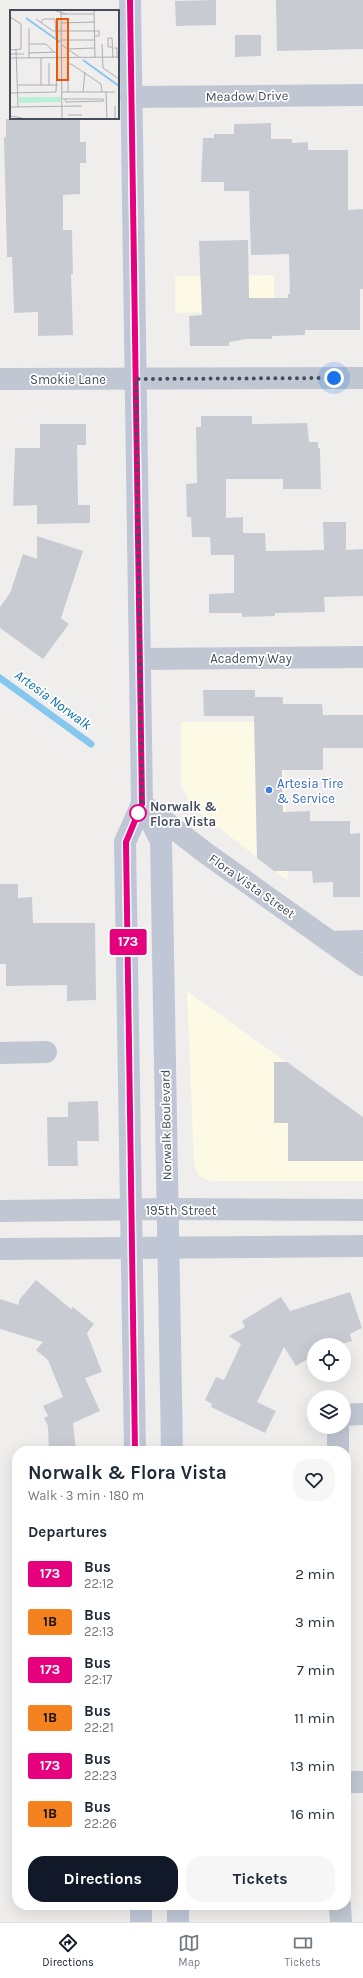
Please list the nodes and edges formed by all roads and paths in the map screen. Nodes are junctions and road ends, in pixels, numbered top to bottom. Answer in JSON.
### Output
{"nodes":[{"id":1,"x":130,"y":0,"type":"edge"},
{"id":2,"x":363,"y":95,"type":"edge"},
{"id":3,"x":131,"y":97,"type":"junction"},
{"id":4,"x":363,"y":378,"type":"edge"},
{"id":5,"x":136,"y":379,"type":"junction"},
{"id":6,"x":0,"y":380,"type":"edge"},
{"id":7,"x":363,"y":657,"type":"edge"},
{"id":8,"x":140,"y":659,"type":"junction"},
{"id":9,"x":142,"y":804,"type":"junction"},
{"id":10,"x":363,"y":941,"type":"edge"},
{"id":11,"x":331,"y":942,"type":"junction"},
{"id":12,"x":363,"y":965,"type":"edge"},
{"id":13,"x":46,"y":1052,"type":"dead end"},
{"id":14,"x":0,"y":1053,"type":"edge"},
{"id":15,"x":168,"y":1209,"type":"junction"},
{"id":16,"x":132,"y":1210,"type":"junction"},
{"id":17,"x":363,"y":1210,"type":"edge"},
{"id":18,"x":0,"y":1211,"type":"edge"},
{"id":19,"x":363,"y":1246,"type":"edge"},
{"id":20,"x":132,"y":1248,"type":"junction"},
{"id":21,"x":169,"y":1248,"type":"junction"},
{"id":22,"x":0,"y":1249,"type":"edge"},
{"id":23,"x":351,"y":1414,"type":"edge"},
{"id":24,"x":363,"y":1414,"type":"edge"},
{"id":25,"x":338,"y":1434,"type":"edge"},
{"id":26,"x":135,"y":1446,"type":"edge"},
{"id":27,"x":172,"y":1446,"type":"edge"},
{"id":28,"x":338,"y":1446,"type":"edge"},
{"id":29,"x":351,"y":1782,"type":"edge"},
{"id":30,"x":363,"y":1782,"type":"edge"},
{"id":31,"x":141,"y":1910,"type":"edge"},
{"id":32,"x":178,"y":1910,"type":"edge"},
{"id":33,"x":340,"y":1910,"type":"edge"},
{"id":34,"x":141,"y":1922,"type":"edge"},
{"id":35,"x":178,"y":1922,"type":"edge"},
{"id":36,"x":341,"y":1922,"type":"edge"}],
"edges":[{"from":1,"to":3,"type":"main road","name":"Norwalk Boulevard"},
{"from":2,"to":3,"type":"street","name":"Meadow Drive"},
{"from":3,"to":5,"type":"main road","name":"Norwalk Boulevard"},
{"from":4,"to":5,"type":"street","name":"Smokie Lane"},
{"from":5,"to":6,"type":"street","name":"Smokie Lane"},
{"from":5,"to":8,"type":"main road","name":"Norwalk Boulevard"},
{"from":7,"to":8,"type":"street","name":"Academy Way"},
{"from":8,"to":9,"type":"main road","name":"Norwalk Boulevard"},
{"from":9,"to":11,"type":"street","name":"Flora Vista Street"},
{"from":9,"to":15,"type":"main road","name":"Norwalk Boulevard"},
{"from":9,"to":16,"type":"main road","name":"Norwalk Boulevard"},
{"from":10,"to":11,"type":"street"},
{"from":11,"to":12,"type":"street","name":"Flora Vista Street"},
{"from":13,"to":14,"type":"street"},
{"from":15,"to":16,"type":"street","name":"195th Street"},
{"from":15,"to":17,"type":"street","name":"195th Street"},
{"from":15,"to":21,"type":"main road","name":"Norwalk Boulevard"},
{"from":16,"to":18,"type":"street","name":"195th Street"},
{"from":16,"to":20,"type":"main road","name":"Norwalk Boulevard"},
{"from":19,"to":21,"type":"street"},
{"from":20,"to":21,"type":"street"},
{"from":20,"to":22,"type":"street"},
{"from":20,"to":26,"type":"main road","name":"Norwalk Boulevard"},
{"from":21,"to":27,"type":"main road","name":"Norwalk Boulevard"},
{"from":23,"to":24,"type":"street"},
{"from":25,"to":28,"type":"street"},
{"from":29,"to":30,"type":"street"},
{"from":31,"to":34,"type":"main road"},
{"from":32,"to":35,"type":"main road"},
{"from":33,"to":36,"type":"street"}]}
